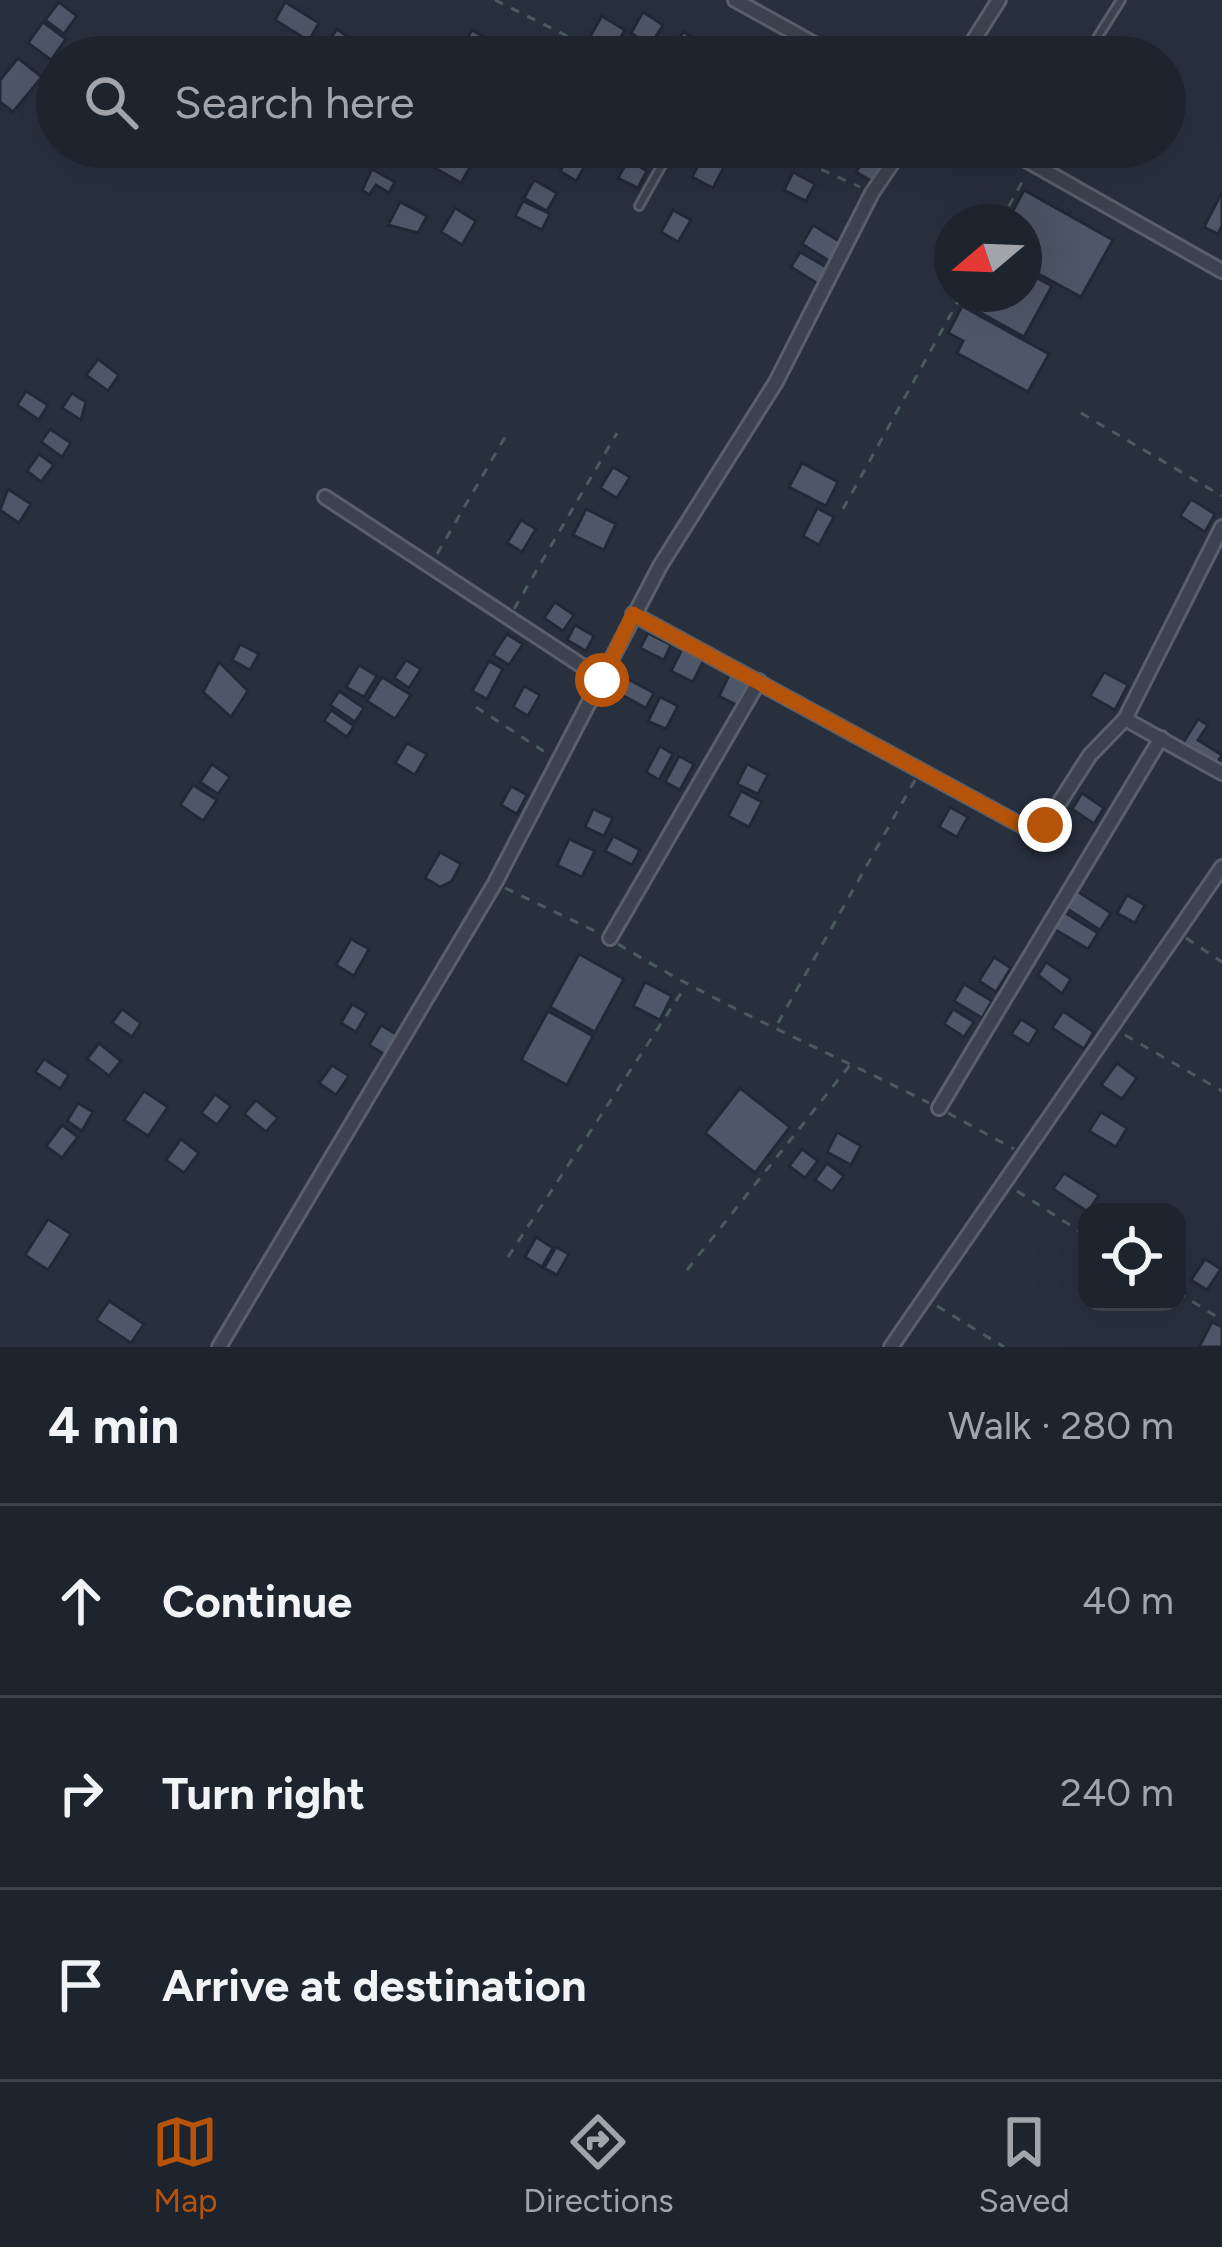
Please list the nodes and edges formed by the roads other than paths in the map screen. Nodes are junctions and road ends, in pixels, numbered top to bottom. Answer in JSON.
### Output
{"nodes":[{"id":1,"x":735,"y":0,"type":"edge"},
{"id":2,"x":999,"y":0,"type":"edge"},
{"id":3,"x":1121,"y":0,"type":"edge"},
{"id":4,"x":800,"y":36,"type":"edge"},
{"id":5,"x":976,"y":36,"type":"edge"},
{"id":6,"x":1098,"y":36,"type":"edge"},
{"id":7,"x":660,"y":168,"type":"edge"},
{"id":8,"x":889,"y":168,"type":"edge"},
{"id":9,"x":1047,"y":168,"type":"edge"},
{"id":10,"x":639,"y":206,"type":"dead end"},
{"id":11,"x":1222,"y":271,"type":"edge"},
{"id":12,"x":326,"y":497,"type":"dead end"},
{"id":13,"x":1222,"y":527,"type":"edge"},
{"id":14,"x":633,"y":614,"type":"junction"},
{"id":15,"x":602,"y":680,"type":"junction"},
{"id":16,"x":759,"y":681,"type":"junction"},
{"id":17,"x":1125,"y":719,"type":"junction"},
{"id":18,"x":1161,"y":738,"type":"junction"},
{"id":19,"x":1222,"y":773,"type":"edge"},
{"id":20,"x":1222,"y":867,"type":"edge"},
{"id":21,"x":610,"y":938,"type":"road end"},
{"id":22,"x":940,"y":1108,"type":"road end"},
{"id":23,"x":219,"y":1347,"type":"edge"},
{"id":24,"x":891,"y":1347,"type":"edge"}],
"edges":[{"from":1,"to":4,"type":"street"},
{"from":2,"to":5,"type":"street"},
{"from":3,"to":6,"type":"lane"},
{"from":7,"to":10,"type":"lane"},
{"from":8,"to":14,"type":"street"},
{"from":9,"to":11,"type":"street"},
{"from":12,"to":15,"type":"street"},
{"from":13,"to":17,"type":"street"},
{"from":14,"to":15,"type":"street"},
{"from":14,"to":16,"type":"street"},
{"from":15,"to":23,"type":"street"},
{"from":16,"to":17,"type":"street"},
{"from":16,"to":21,"type":"street"},
{"from":17,"to":18,"type":"street"},
{"from":18,"to":19,"type":"street"},
{"from":18,"to":22,"type":"street"},
{"from":20,"to":24,"type":"street"}]}
